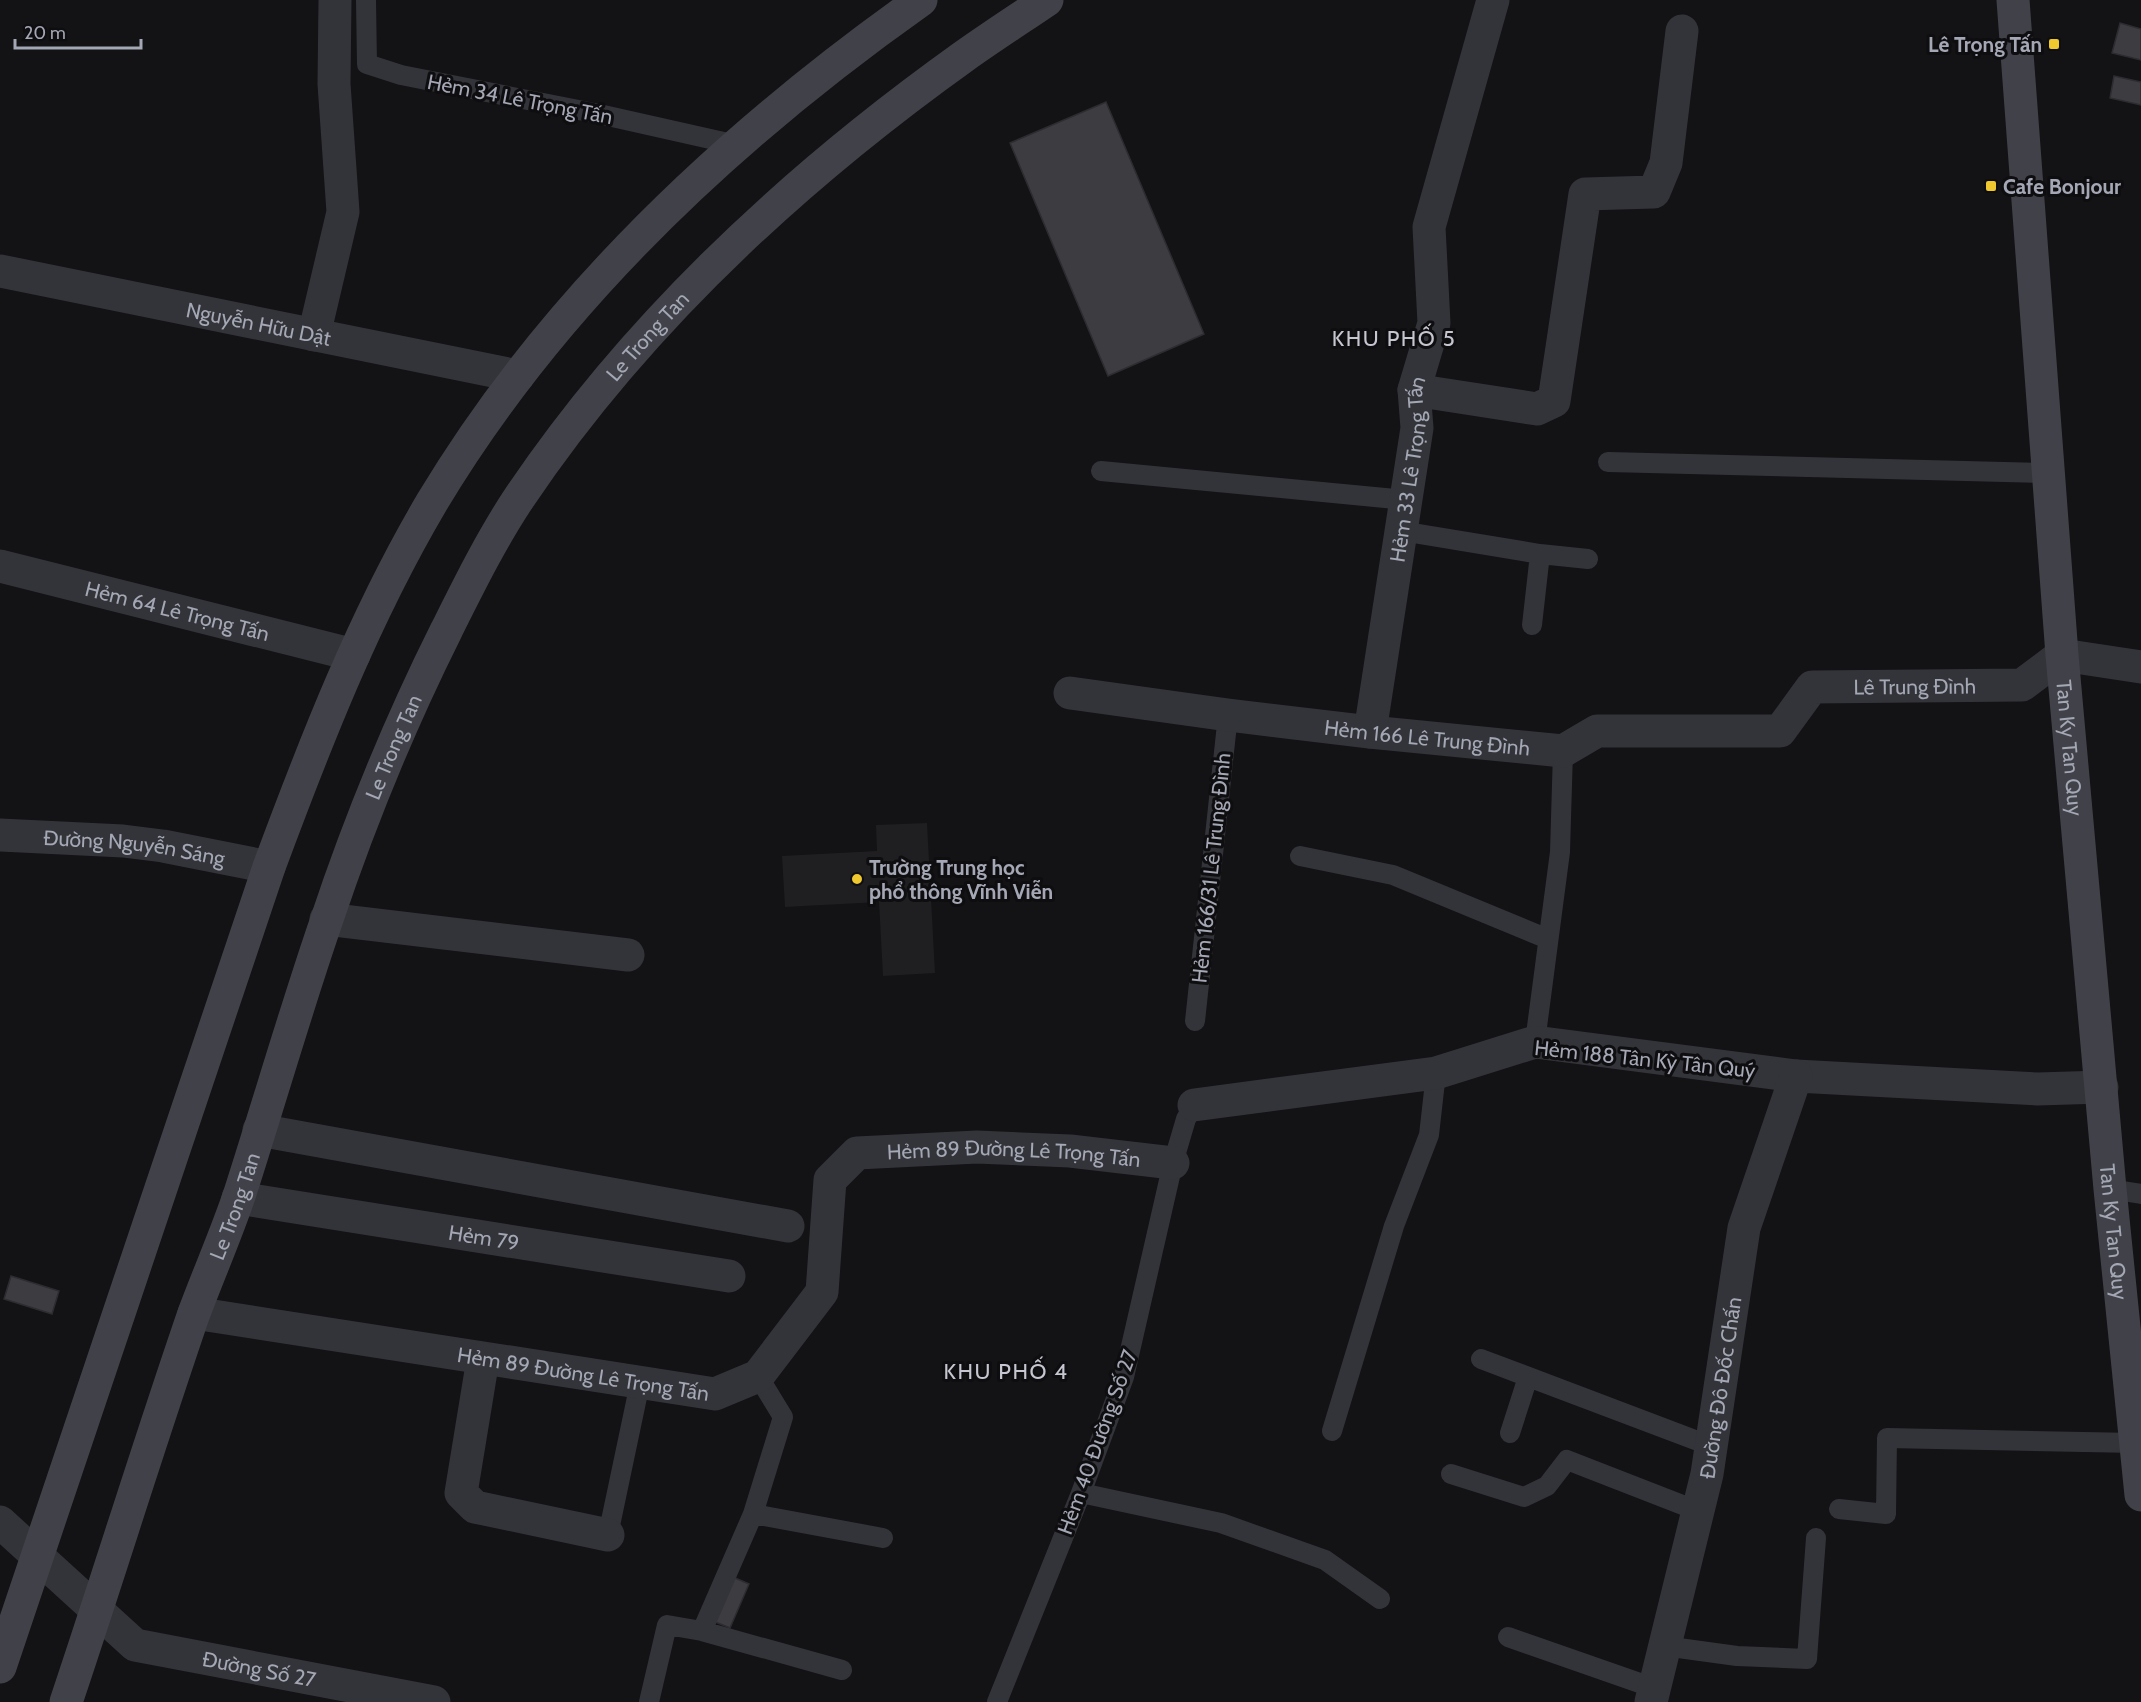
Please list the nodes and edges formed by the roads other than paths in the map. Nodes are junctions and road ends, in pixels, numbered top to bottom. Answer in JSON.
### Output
{"nodes":[{"id":1,"x":335,"y":0,"type":"edge"},
{"id":2,"x":366,"y":0,"type":"edge"},
{"id":3,"x":921,"y":0,"type":"edge"},
{"id":4,"x":1047,"y":0,"type":"edge"},
{"id":5,"x":1493,"y":0,"type":"edge"},
{"id":6,"x":2013,"y":0,"type":"edge"},
{"id":7,"x":1682,"y":31,"type":"dead end"},
{"id":8,"x":737,"y":145,"type":"junction"},
{"id":9,"x":0,"y":271,"type":"edge"},
{"id":10,"x":314,"y":335,"type":"junction"},
{"id":11,"x":518,"y":376,"type":"junction"},
{"id":12,"x":1414,"y":390,"type":"junction"},
{"id":13,"x":1608,"y":462,"type":"dead end"},
{"id":14,"x":1101,"y":471,"type":"dead end"},
{"id":15,"x":2048,"y":473,"type":"junction"},
{"id":16,"x":1404,"y":515,"type":"junction"},
{"id":17,"x":1540,"y":554,"type":"junction"},
{"id":18,"x":1588,"y":559,"type":"dead end"},
{"id":19,"x":0,"y":566,"type":"edge"},
{"id":20,"x":1532,"y":625,"type":"dead end"},
{"id":21,"x":354,"y":655,"type":"junction"},
{"id":22,"x":2062,"y":655,"type":"junction"},
{"id":23,"x":2141,"y":667,"type":"edge"},
{"id":24,"x":1070,"y":693,"type":"dead end"},
{"id":25,"x":1228,"y":715,"type":"junction"},
{"id":26,"x":1370,"y":732,"type":"junction"},
{"id":27,"x":1563,"y":751,"type":"junction"},
{"id":28,"x":0,"y":835,"type":"edge"},
{"id":29,"x":1300,"y":856,"type":"dead end"},
{"id":30,"x":269,"y":867,"type":"junction"},
{"id":31,"x":326,"y":919,"type":"junction"},
{"id":32,"x":1548,"y":939,"type":"junction"},
{"id":33,"x":628,"y":955,"type":"dead end"},
{"id":34,"x":1194,"y":1021,"type":"dead end"},
{"id":35,"x":1535,"y":1042,"type":"junction"},
{"id":36,"x":1436,"y":1073,"type":"junction"},
{"id":37,"x":1796,"y":1076,"type":"junction"},
{"id":38,"x":2102,"y":1087,"type":"junction"},
{"id":39,"x":1194,"y":1106,"type":"joint"},
{"id":40,"x":259,"y":1130,"type":"junction"},
{"id":41,"x":1173,"y":1163,"type":"junction"},
{"id":42,"x":2126,"y":1192,"type":"edge"},
{"id":43,"x":238,"y":1197,"type":"junction"},
{"id":44,"x":788,"y":1226,"type":"dead end"},
{"id":45,"x":729,"y":1275,"type":"dead end"},
{"id":46,"x":194,"y":1313,"type":"junction"},
{"id":47,"x":483,"y":1359,"type":"junction"},
{"id":48,"x":1481,"y":1359,"type":"dead end"},
{"id":49,"x":758,"y":1376,"type":"junction"},
{"id":50,"x":1528,"y":1377,"type":"junction"},
{"id":51,"x":640,"y":1383,"type":"junction"},
{"id":52,"x":1332,"y":1431,"type":"dead end"},
{"id":53,"x":1510,"y":1433,"type":"dead end"},
{"id":54,"x":2136,"y":1443,"type":"junction"},
{"id":55,"x":1712,"y":1446,"type":"junction"},
{"id":56,"x":1451,"y":1474,"type":"dead end"},
{"id":57,"x":1081,"y":1492,"type":"junction"},
{"id":58,"x":2141,"y":1495,"type":"edge"},
{"id":59,"x":1839,"y":1509,"type":"dead end"},
{"id":60,"x":1698,"y":1511,"type":"junction"},
{"id":61,"x":753,"y":1514,"type":"junction"},
{"id":62,"x":0,"y":1522,"type":"edge"},
{"id":63,"x":608,"y":1535,"type":"joint"},
{"id":64,"x":883,"y":1538,"type":"dead end"},
{"id":65,"x":1816,"y":1538,"type":"dead end"},
{"id":66,"x":37,"y":1557,"type":"junction"},
{"id":67,"x":1380,"y":1599,"type":"dead end"},
{"id":68,"x":96,"y":1609,"type":"junction"},
{"id":69,"x":702,"y":1631,"type":"junction"},
{"id":70,"x":1508,"y":1638,"type":"dead end"},
{"id":71,"x":1664,"y":1646,"type":"junction"},
{"id":72,"x":0,"y":1667,"type":"edge"},
{"id":73,"x":842,"y":1670,"type":"dead end"},
{"id":74,"x":1653,"y":1695,"type":"edge"},
{"id":75,"x":66,"y":1702,"type":"edge"},
{"id":76,"x":434,"y":1702,"type":"edge"},
{"id":77,"x":649,"y":1702,"type":"edge"},
{"id":78,"x":997,"y":1702,"type":"edge"}],
"edges":[{"from":1,"to":10,"type":"street"},
{"from":2,"to":8,"type":"lane","name":"Hẻm 34 Lê Trọng Tấn"},
{"from":3,"to":8,"type":"main road"},
{"from":4,"to":31,"type":"main road","name":"Le Trong Tan"},
{"from":5,"to":12,"type":"street","name":"Hẻm 33 Lê Trọng Tấn"},
{"from":6,"to":15,"type":"main road","name":"Tan Ky Tan Quy"},
{"from":7,"to":12,"type":"street"},
{"from":8,"to":11,"type":"main road"},
{"from":9,"to":10,"type":"street","name":"Nguyễn Hữu Dật"},
{"from":10,"to":11,"type":"street","name":"Nguyễn Hữu Dật"},
{"from":11,"to":21,"type":"main road"},
{"from":12,"to":16,"type":"street","name":"Hẻm 33 Lê Trọng Tấn"},
{"from":13,"to":15,"type":"lane"},
{"from":14,"to":16,"type":"lane"},
{"from":15,"to":22,"type":"main road","name":"Tan Ky Tan Quy"},
{"from":16,"to":17,"type":"lane"},
{"from":16,"to":26,"type":"street","name":"Hẻm 33 Lê Trọng Tấn"},
{"from":17,"to":18,"type":"lane"},
{"from":17,"to":20,"type":"lane"},
{"from":19,"to":21,"type":"street","name":"Hẻm 64 Lê Trọng Tấn"},
{"from":21,"to":30,"type":"main road"},
{"from":22,"to":23,"type":"street"},
{"from":22,"to":27,"type":"street","name":"Lê Trung Đình"},
{"from":22,"to":38,"type":"main road","name":"Tan Ky Tan Quy"},
{"from":24,"to":25,"type":"street","name":"Hẻm 166 Lê Trung Đình"},
{"from":25,"to":26,"type":"street","name":"Hẻm 166 Lê Trung Đình"},
{"from":25,"to":34,"type":"lane","name":"Hẻm 166/31 Lê Trung Đình"},
{"from":26,"to":27,"type":"street","name":"Hẻm 166 Lê Trung Đình"},
{"from":27,"to":32,"type":"lane"},
{"from":28,"to":30,"type":"street","name":"Đường Nguyễn Sáng"},
{"from":29,"to":32,"type":"lane"},
{"from":30,"to":66,"type":"main road"},
{"from":31,"to":33,"type":"street"},
{"from":31,"to":40,"type":"main road","name":"Le Trong Tan"},
{"from":32,"to":35,"type":"lane"},
{"from":35,"to":36,"type":"street","name":"Hẻm 188 Tân Kỳ Tân Quý"},
{"from":35,"to":37,"type":"street","name":"Hẻm 188 Tân Kỳ Tân Quý"},
{"from":36,"to":39,"type":"street","name":"Hẻm 188 Tân Kỳ Tân Quý"},
{"from":36,"to":52,"type":"lane"},
{"from":37,"to":38,"type":"street","name":"Hẻm 188 Tân Kỳ Tân Quý"},
{"from":37,"to":55,"type":"street","name":"Đường Đô Đốc Chấn"},
{"from":38,"to":42,"type":"main road","name":"Tan Ky Tan Quy"},
{"from":39,"to":41,"type":"lane","name":"Hẻm 40 Đường Số 27"},
{"from":40,"to":43,"type":"main road","name":"Le Trong Tan"},
{"from":40,"to":44,"type":"street"},
{"from":41,"to":49,"type":"street","name":"Hẻm 89 Đường Lê Trọng Tấn"},
{"from":41,"to":57,"type":"lane","name":"Hẻm 40 Đường Số 27"},
{"from":42,"to":54,"type":"main road","name":"Tan Ky Tan Quy"},
{"from":43,"to":45,"type":"street","name":"Hẻm 79"},
{"from":43,"to":46,"type":"main road","name":"Le Trong Tan"},
{"from":46,"to":47,"type":"street","name":"Hẻm 89 Đường Lê Trọng Tấn"},
{"from":46,"to":68,"type":"main road","name":"Le Trong Tan"},
{"from":47,"to":51,"type":"street","name":"Hẻm 89 Đường Lê Trọng Tấn"},
{"from":47,"to":63,"type":"street"},
{"from":48,"to":50,"type":"lane"},
{"from":49,"to":51,"type":"street","name":"Hẻm 89 Đường Lê Trọng Tấn"},
{"from":49,"to":61,"type":"lane"},
{"from":50,"to":53,"type":"lane"},
{"from":50,"to":55,"type":"lane"},
{"from":51,"to":63,"type":"lane"},
{"from":54,"to":58,"type":"main road","name":"Tan Ky Tan Quy"},
{"from":54,"to":59,"type":"lane"},
{"from":55,"to":60,"type":"street","name":"Đường Đô Đốc Chấn"},
{"from":56,"to":60,"type":"lane"},
{"from":57,"to":67,"type":"lane"},
{"from":57,"to":78,"type":"lane","name":"Hẻm 40 Đường Số 27"},
{"from":60,"to":71,"type":"street","name":"Đường Đô Đốc Chấn"},
{"from":61,"to":64,"type":"lane"},
{"from":61,"to":69,"type":"lane"},
{"from":62,"to":66,"type":"street","name":"Đường Số 27"},
{"from":65,"to":71,"type":"lane"},
{"from":66,"to":68,"type":"street","name":"Đường Số 27"},
{"from":66,"to":72,"type":"main road"},
{"from":68,"to":75,"type":"main road","name":"Le Trong Tan"},
{"from":68,"to":76,"type":"street","name":"Đường Số 27"},
{"from":69,"to":73,"type":"lane"},
{"from":69,"to":77,"type":"lane"},
{"from":70,"to":74,"type":"lane"},
{"from":71,"to":74,"type":"street","name":"Đường Đô Đốc Chấn"}]}
